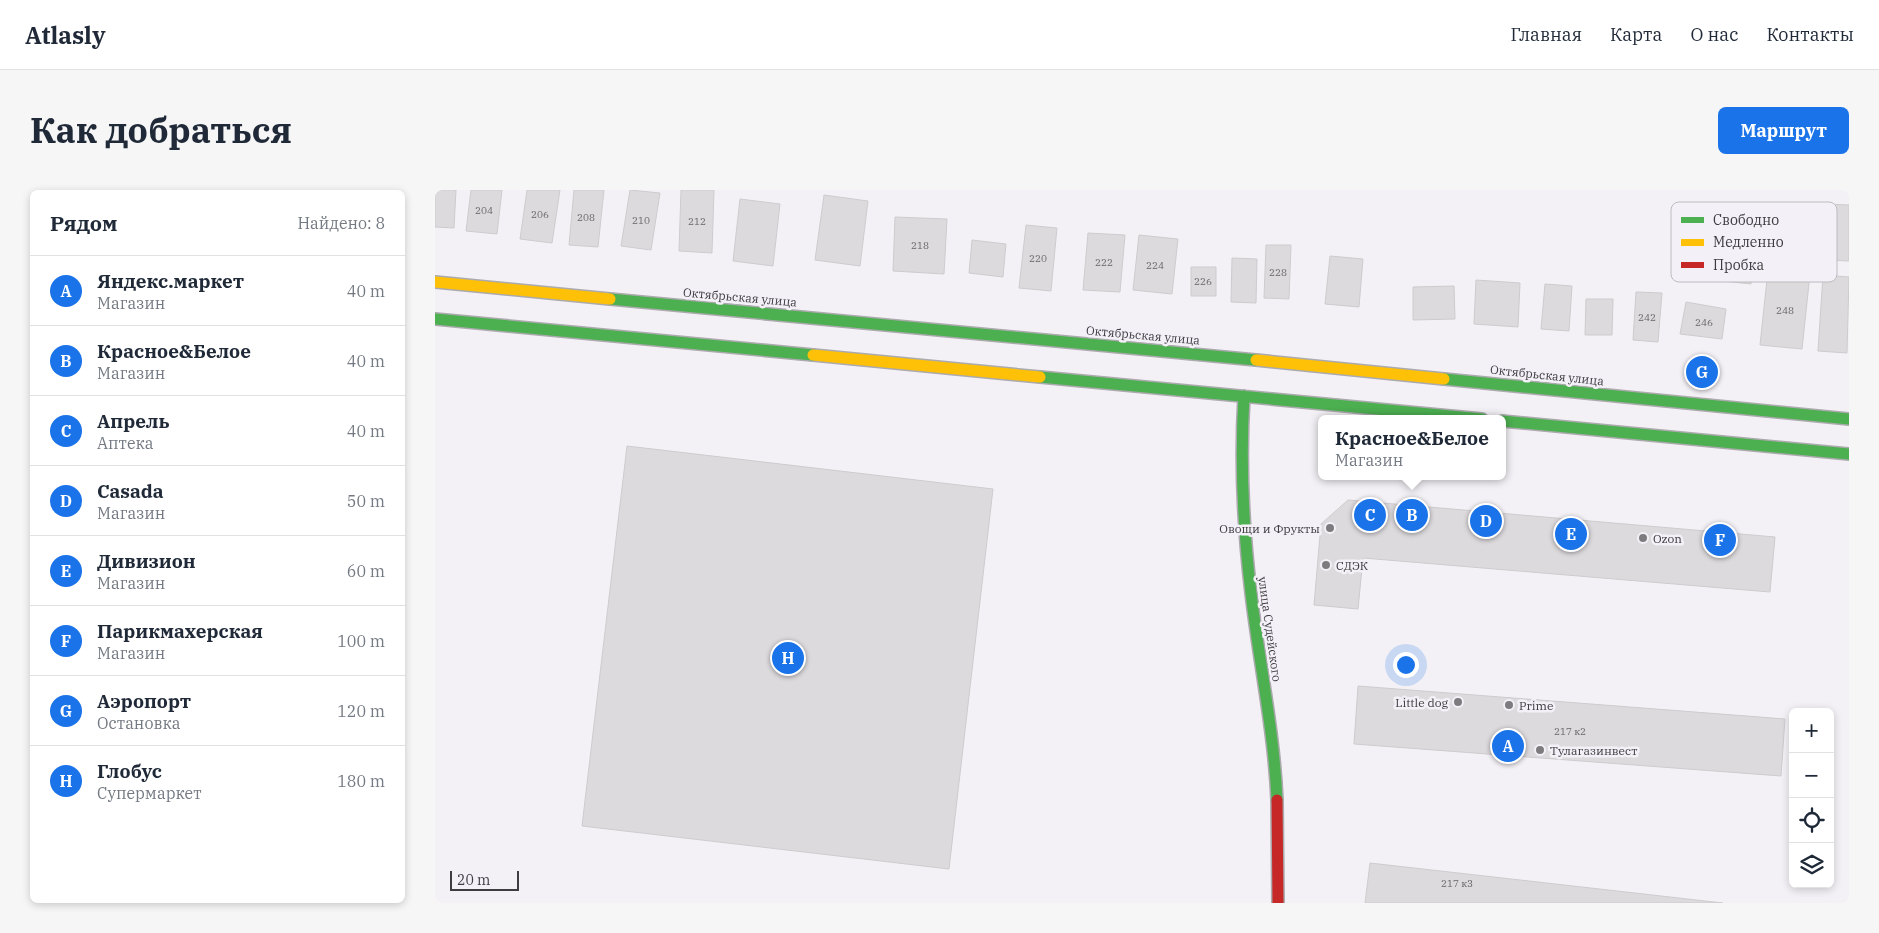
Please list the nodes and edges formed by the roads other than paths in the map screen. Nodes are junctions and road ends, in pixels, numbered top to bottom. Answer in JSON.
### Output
{"nodes":[{"id":1,"x":435,"y":282,"type":"edge"},
{"id":2,"x":435,"y":319,"type":"edge"},
{"id":3,"x":1244,"y":391,"type":"junction"},
{"id":4,"x":1448,"y":415,"type":"edge"},
{"id":5,"x":1849,"y":419,"type":"edge"},
{"id":6,"x":1506,"y":421,"type":"edge"},
{"id":7,"x":1849,"y":454,"type":"edge"},
{"id":8,"x":1278,"y":903,"type":"edge"}],
"edges":[{"from":1,"to":5,"type":"main road","name":"Октябрьская улица"},
{"from":2,"to":3,"type":"main road"},
{"from":3,"to":4,"type":"main road"},
{"from":3,"to":8,"type":"main road","name":"улица Судейского"},
{"from":6,"to":7,"type":"main road"}]}
